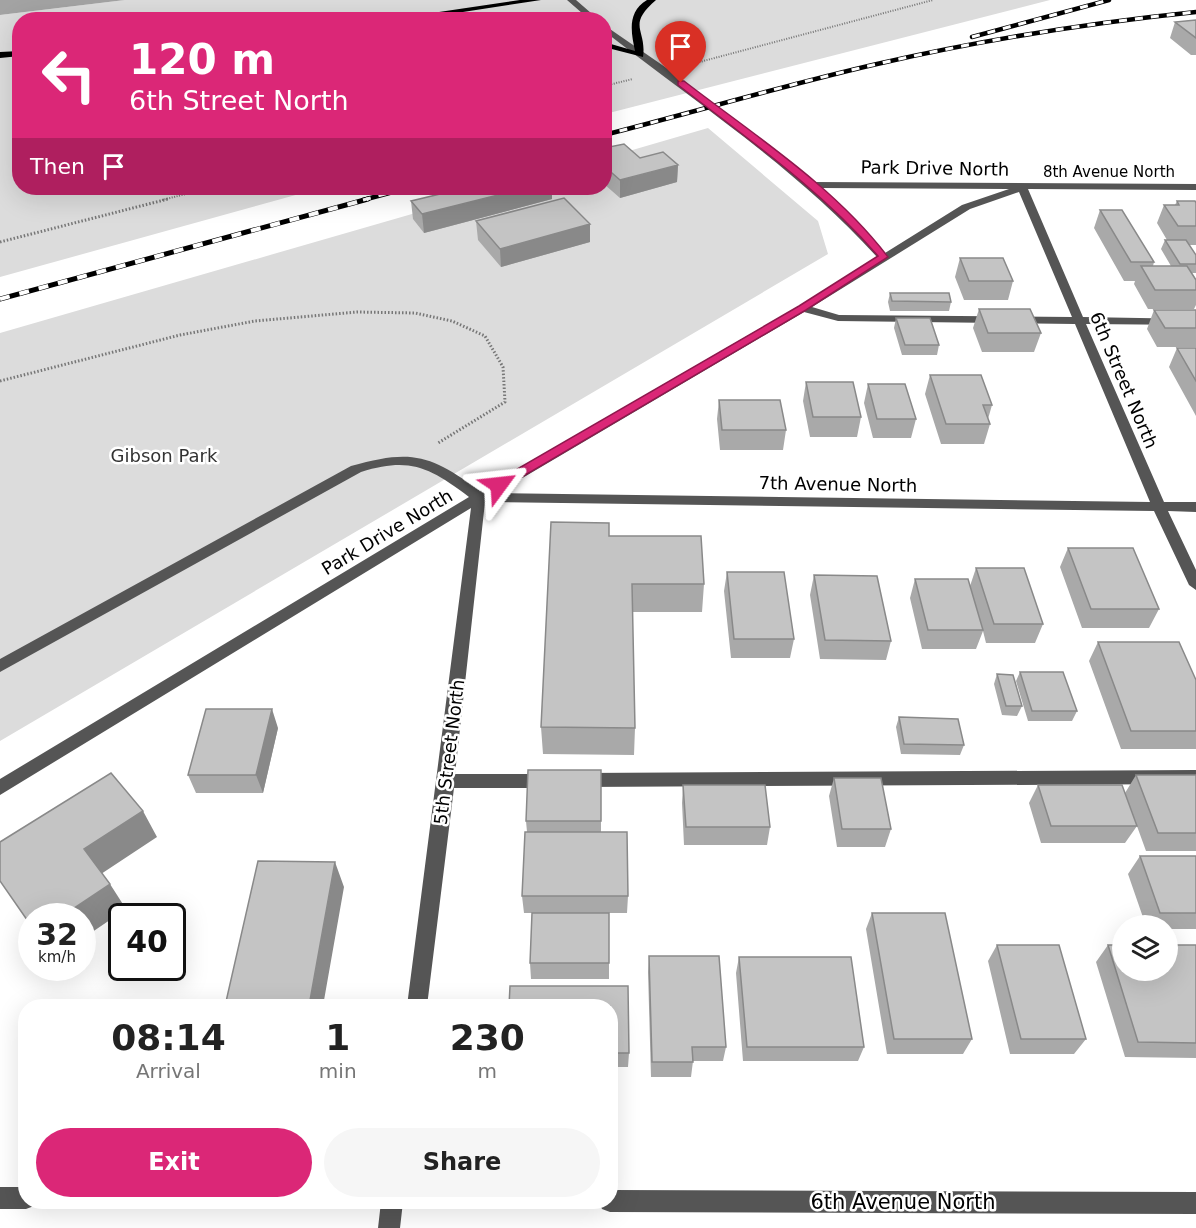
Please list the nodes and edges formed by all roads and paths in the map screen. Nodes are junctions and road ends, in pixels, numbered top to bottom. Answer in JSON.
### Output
{"nodes":[{"id":1,"x":537,"y":0,"type":"edge"},
{"id":2,"x":571,"y":0,"type":"edge"},
{"id":3,"x":652,"y":0,"type":"edge"},
{"id":4,"x":933,"y":0,"type":"edge"},
{"id":5,"x":449,"y":12,"type":"edge"},
{"id":6,"x":585,"y":12,"type":"edge"},
{"id":7,"x":612,"y":33,"type":"edge"},
{"id":8,"x":612,"y":46,"type":"edge"},
{"id":9,"x":640,"y":55,"type":"junction"},
{"id":10,"x":665,"y":71,"type":"junction"},
{"id":11,"x":612,"y":84,"type":"edge"},
{"id":12,"x":813,"y":184,"type":"junction"},
{"id":13,"x":1196,"y":187,"type":"edge"},
{"id":14,"x":1022,"y":188,"type":"junction"},
{"id":15,"x":183,"y":195,"type":"edge"},
{"id":16,"x":0,"y":242,"type":"edge"},
{"id":17,"x":883,"y":257,"type":"junction"},
{"id":18,"x":803,"y":308,"type":"junction"},
{"id":19,"x":1079,"y":322,"type":"junction"},
{"id":20,"x":1196,"y":322,"type":"edge"},
{"id":21,"x":0,"y":381,"type":"edge"},
{"id":22,"x":412,"y":459,"type":"junction"},
{"id":23,"x":479,"y":497,"type":"junction"},
{"id":24,"x":1159,"y":507,"type":"junction"},
{"id":25,"x":1196,"y":507,"type":"edge"},
{"id":26,"x":1196,"y":585,"type":"edge"},
{"id":27,"x":0,"y":666,"type":"edge"},
{"id":28,"x":1196,"y":777,"type":"edge"},
{"id":29,"x":447,"y":781,"type":"junction"},
{"id":30,"x":0,"y":788,"type":"edge"},
{"id":31,"x":418,"y":999,"type":"edge"},
{"id":32,"x":0,"y":1198,"type":"edge"},
{"id":33,"x":18,"y":1198,"type":"edge"},
{"id":34,"x":618,"y":1201,"type":"edge"},
{"id":35,"x":1196,"y":1203,"type":"edge"},
{"id":36,"x":391,"y":1209,"type":"edge"},
{"id":37,"x":389,"y":1228,"type":"edge"}],
"edges":[{"from":1,"to":5,"type":"main road"},
{"from":2,"to":6,"type":"street"},
{"from":3,"to":9,"type":"main road"},
{"from":4,"to":10,"type":"path"},
{"from":7,"to":9,"type":"street"},
{"from":8,"to":9,"type":"main road"},
{"from":9,"to":10,"type":"street"},
{"from":10,"to":11,"type":"path"},
{"from":10,"to":12,"type":"street"},
{"from":12,"to":14,"type":"street","name":"Park Drive North"},
{"from":12,"to":17,"type":"street"},
{"from":13,"to":14,"type":"street","name":"8th Avenue North"},
{"from":14,"to":17,"type":"street","name":"Park Drive North"},
{"from":14,"to":19,"type":"street","name":"6th Street North"},
{"from":15,"to":16,"type":"path"},
{"from":17,"to":18,"type":"street","name":"Park Drive North"},
{"from":18,"to":19,"type":"street"},
{"from":18,"to":23,"type":"street","name":"Park Drive North"},
{"from":19,"to":20,"type":"street"},
{"from":19,"to":24,"type":"street","name":"6th Street North"},
{"from":21,"to":22,"type":"path"},
{"from":22,"to":23,"type":"street"},
{"from":22,"to":27,"type":"street"},
{"from":23,"to":24,"type":"street","name":"7th Avenue North"},
{"from":23,"to":29,"type":"street","name":"5th Street North"},
{"from":23,"to":30,"type":"street","name":"Park Drive North"},
{"from":24,"to":25,"type":"street","name":"7th Avenue North"},
{"from":24,"to":26,"type":"street","name":"6th Street North"},
{"from":28,"to":29,"type":"street"},
{"from":29,"to":31,"type":"street","name":"5th Street North"},
{"from":32,"to":33,"type":"street"},
{"from":34,"to":35,"type":"street","name":"6th Avenue North"},
{"from":36,"to":37,"type":"street"}]}
